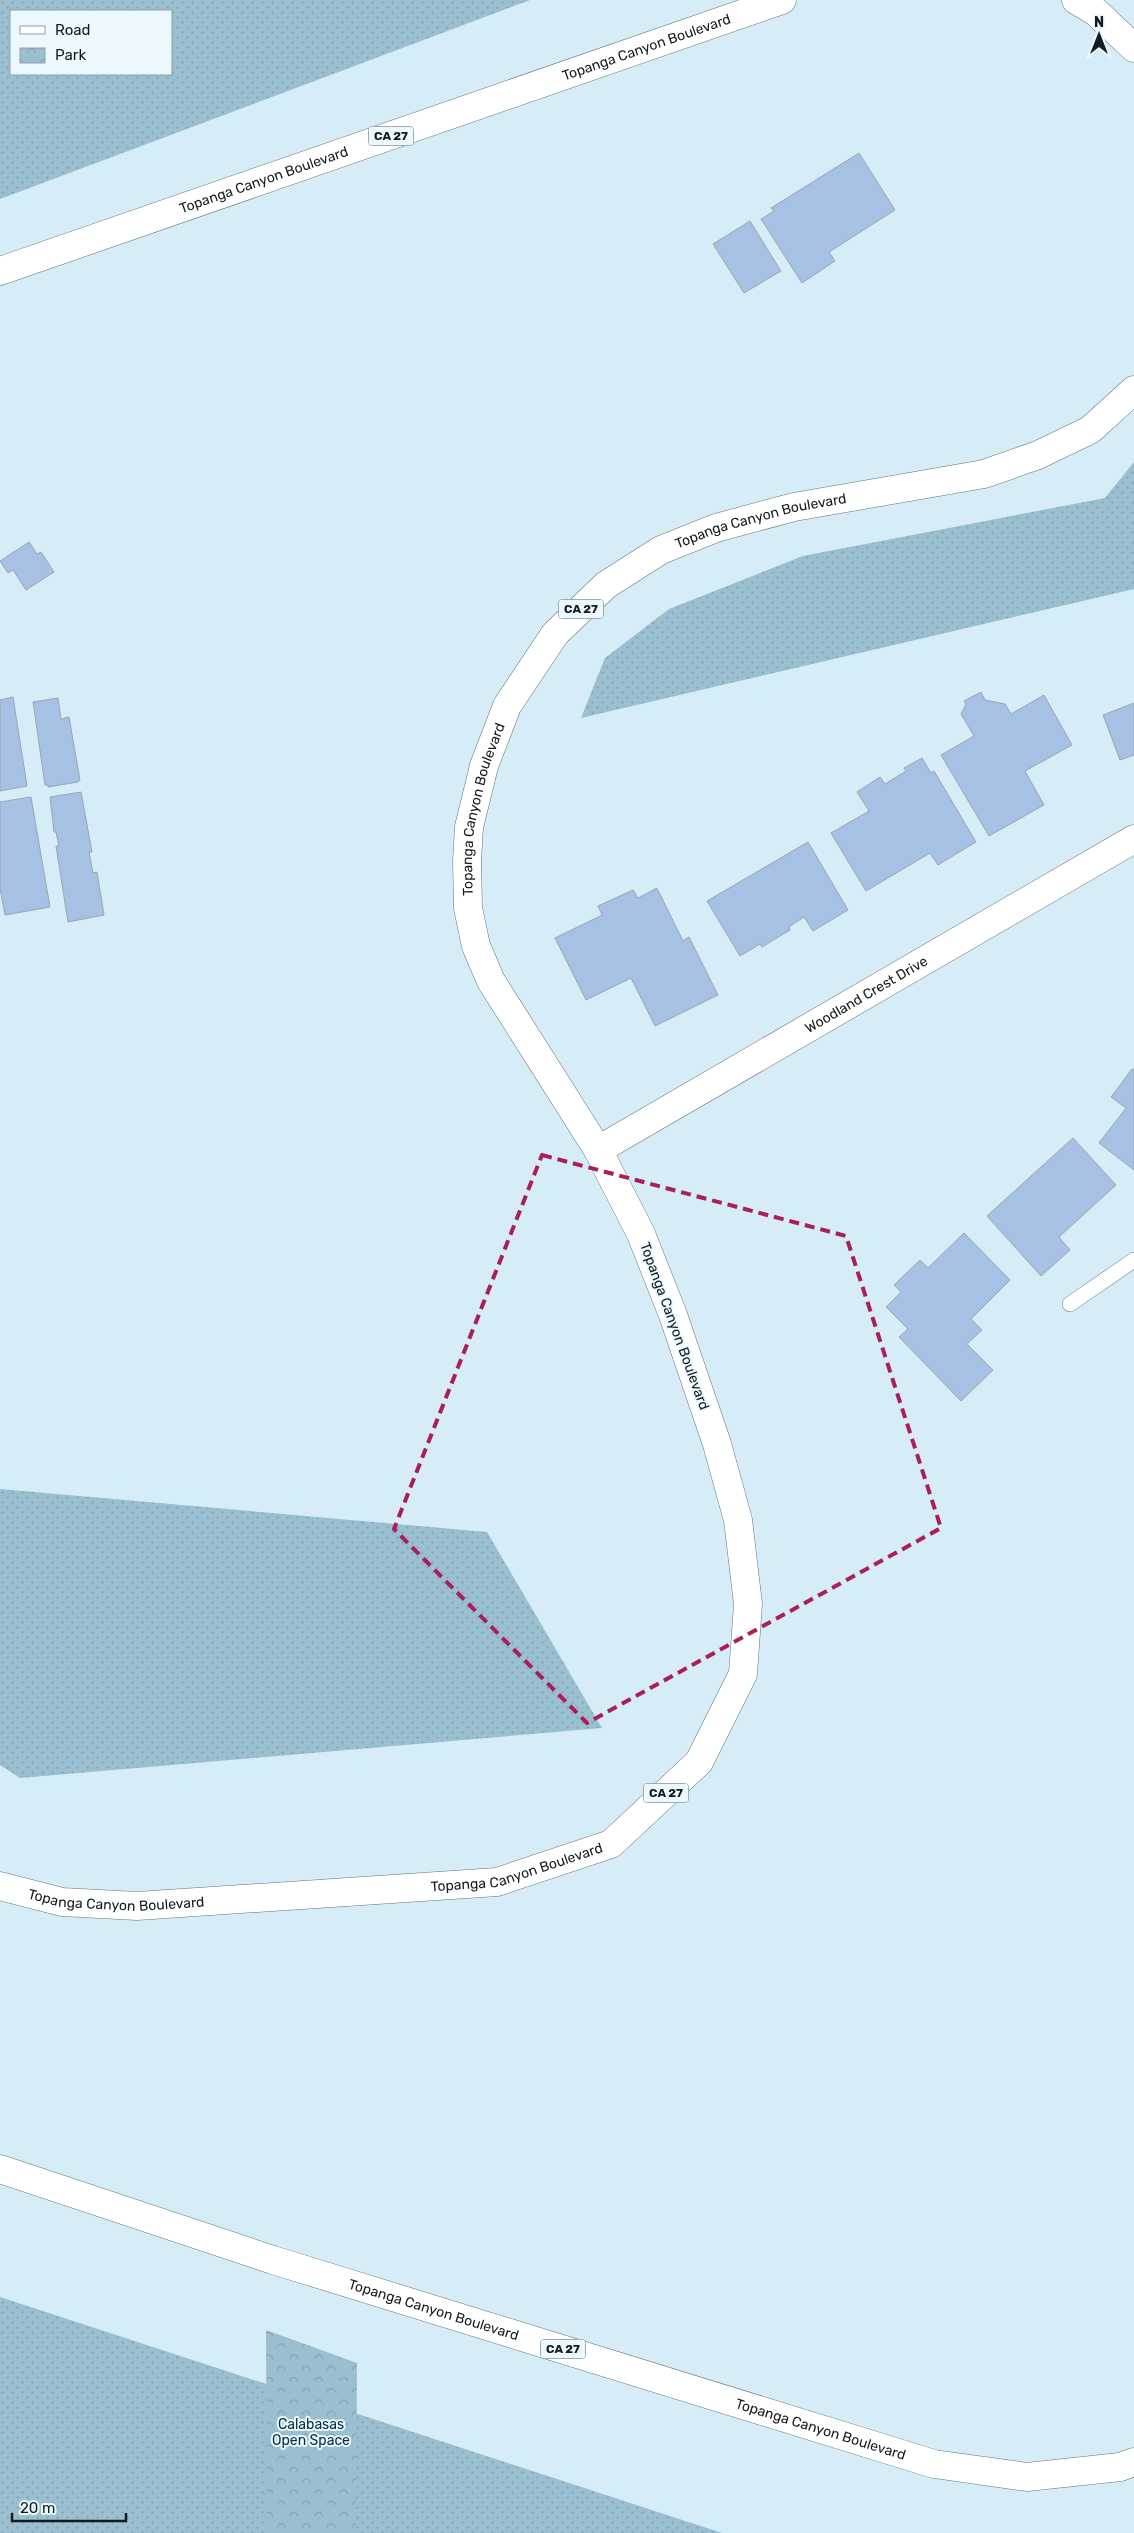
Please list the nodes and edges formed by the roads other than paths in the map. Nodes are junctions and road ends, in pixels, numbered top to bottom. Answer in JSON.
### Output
{"nodes":[{"id":1,"x":782,"y":0,"type":"edge"},
{"id":2,"x":1091,"y":4,"type":"edge"},
{"id":3,"x":1134,"y":48,"type":"edge"},
{"id":4,"x":0,"y":271,"type":"edge"},
{"id":5,"x":1134,"y":390,"type":"edge"},
{"id":6,"x":1134,"y":839,"type":"edge"},
{"id":7,"x":598,"y":1150,"type":"junction"},
{"id":8,"x":1134,"y":1260,"type":"edge"},
{"id":9,"x":1070,"y":1304,"type":"dead end"},
{"id":10,"x":0,"y":1886,"type":"edge"},
{"id":11,"x":0,"y":2169,"type":"edge"},
{"id":12,"x":1134,"y":2462,"type":"edge"}],
"edges":[{"from":1,"to":4,"type":"main road","name":"Topanga Canyon Boulevard","number":"CA 27"},
{"from":2,"to":3,"type":"main road"},
{"from":5,"to":7,"type":"main road","name":"Topanga Canyon Boulevard","number":"CA 27"},
{"from":6,"to":7,"type":"main road","name":"Woodland Crest Drive"},
{"from":7,"to":10,"type":"main road","name":"Topanga Canyon Boulevard","number":"CA 27"},
{"from":8,"to":9,"type":"lane"},
{"from":11,"to":12,"type":"main road","name":"Topanga Canyon Boulevard","number":"CA 27"}]}
